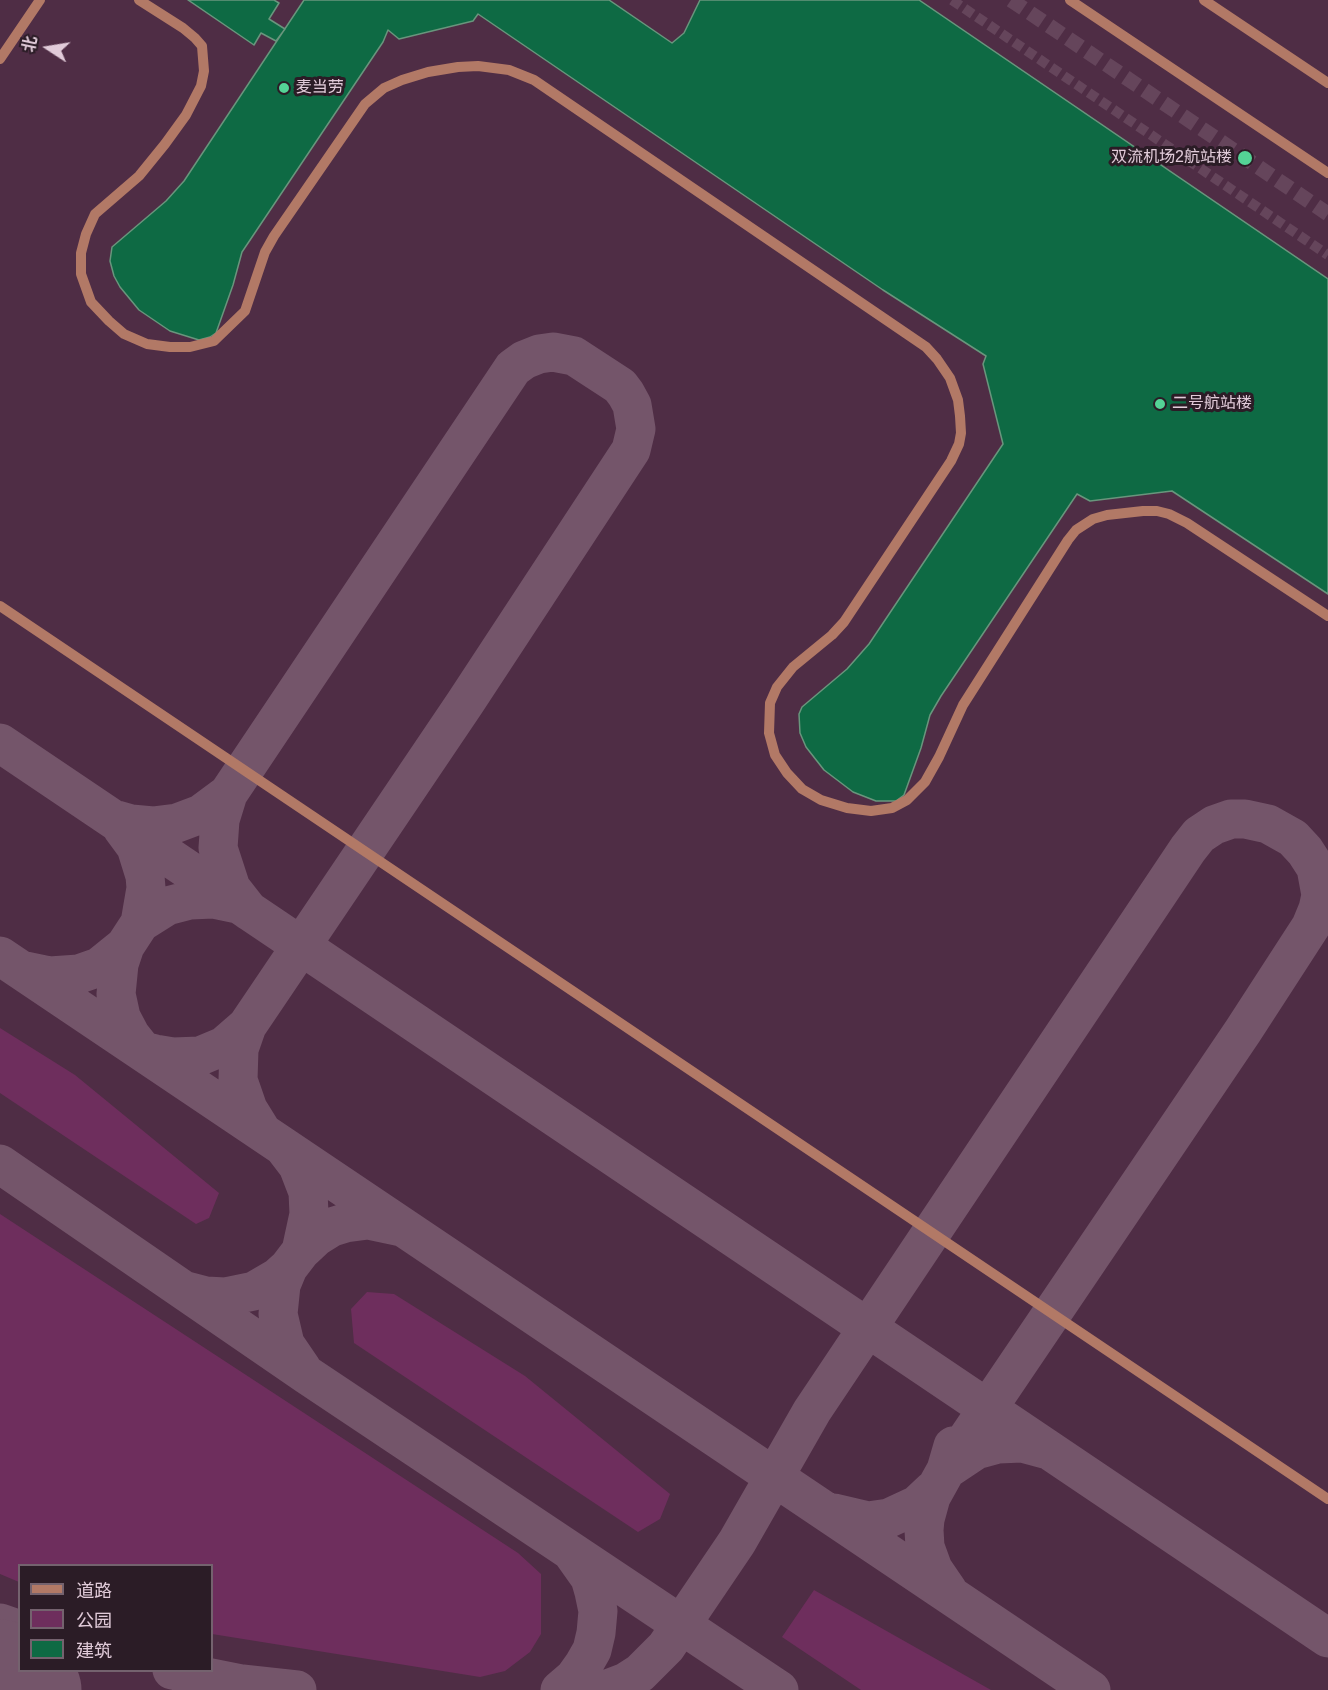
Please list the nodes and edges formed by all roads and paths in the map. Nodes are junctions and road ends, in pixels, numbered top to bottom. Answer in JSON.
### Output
{"nodes":[{"id":1,"x":40,"y":0,"type":"edge"},
{"id":2,"x":139,"y":0,"type":"edge"},
{"id":3,"x":1070,"y":0,"type":"edge"},
{"id":4,"x":1204,"y":0,"type":"edge"},
{"id":5,"x":0,"y":59,"type":"edge"},
{"id":6,"x":1328,"y":83,"type":"edge"},
{"id":7,"x":1328,"y":173,"type":"edge"},
{"id":8,"x":0,"y":606,"type":"edge"},
{"id":9,"x":1328,"y":616,"type":"edge"},
{"id":10,"x":1328,"y":1499,"type":"edge"}],
"edges":[{"from":1,"to":5,"type":"street"},
{"from":2,"to":9,"type":"street"},
{"from":3,"to":7,"type":"street"},
{"from":4,"to":6,"type":"street"},
{"from":8,"to":10,"type":"street"}]}
